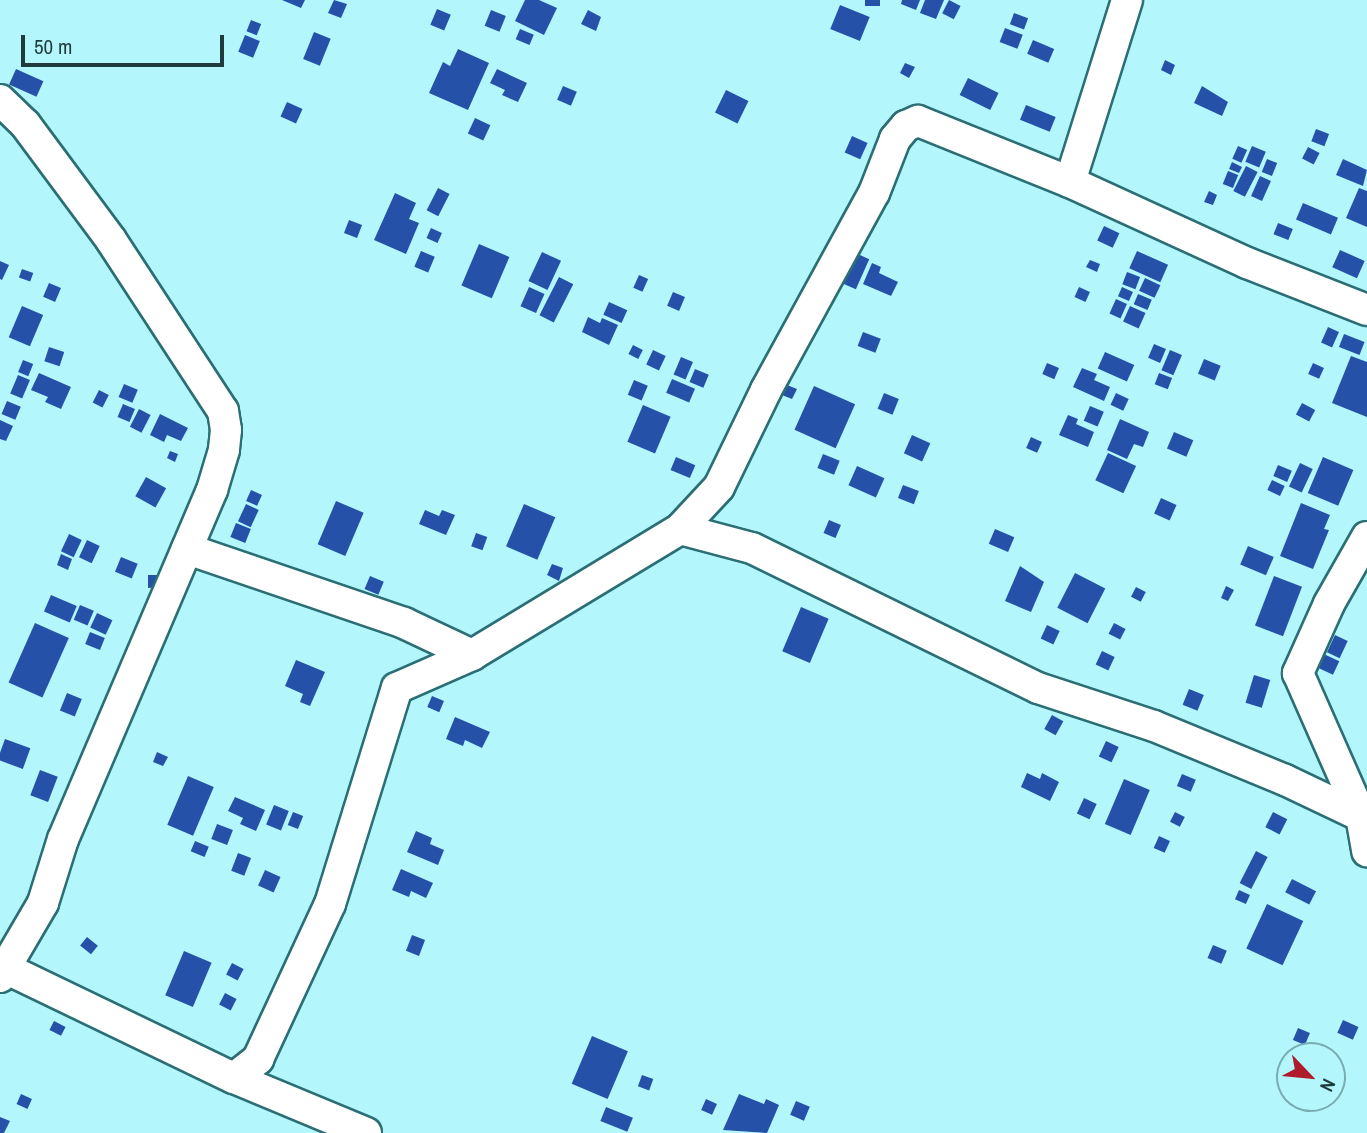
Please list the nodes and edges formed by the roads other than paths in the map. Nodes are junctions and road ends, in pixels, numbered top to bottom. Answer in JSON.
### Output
{"nodes":[{"id":1,"x":1127,"y":0,"type":"edge"},
{"id":2,"x":0,"y":100,"type":"edge"},
{"id":3,"x":1070,"y":182,"type":"junction"},
{"id":4,"x":1367,"y":310,"type":"edge"},
{"id":5,"x":680,"y":529,"type":"junction"},
{"id":6,"x":1367,"y":537,"type":"edge"},
{"id":7,"x":187,"y":549,"type":"junction"},
{"id":8,"x":472,"y":655,"type":"junction"},
{"id":9,"x":1364,"y":818,"type":"edge"},
{"id":10,"x":1367,"y":851,"type":"edge"},
{"id":11,"x":2,"y":973,"type":"edge"},
{"id":12,"x":234,"y":1079,"type":"junction"},
{"id":13,"x":366,"y":1133,"type":"edge"}],
"edges":[{"from":1,"to":3,"type":"street"},
{"from":2,"to":7,"type":"street"},
{"from":3,"to":4,"type":"street"},
{"from":3,"to":5,"type":"street"},
{"from":5,"to":8,"type":"street"},
{"from":5,"to":9,"type":"street"},
{"from":6,"to":9,"type":"street"},
{"from":7,"to":8,"type":"street"},
{"from":7,"to":11,"type":"street"},
{"from":8,"to":12,"type":"street"},
{"from":9,"to":10,"type":"street"},
{"from":11,"to":12,"type":"street"},
{"from":12,"to":13,"type":"street"}]}
